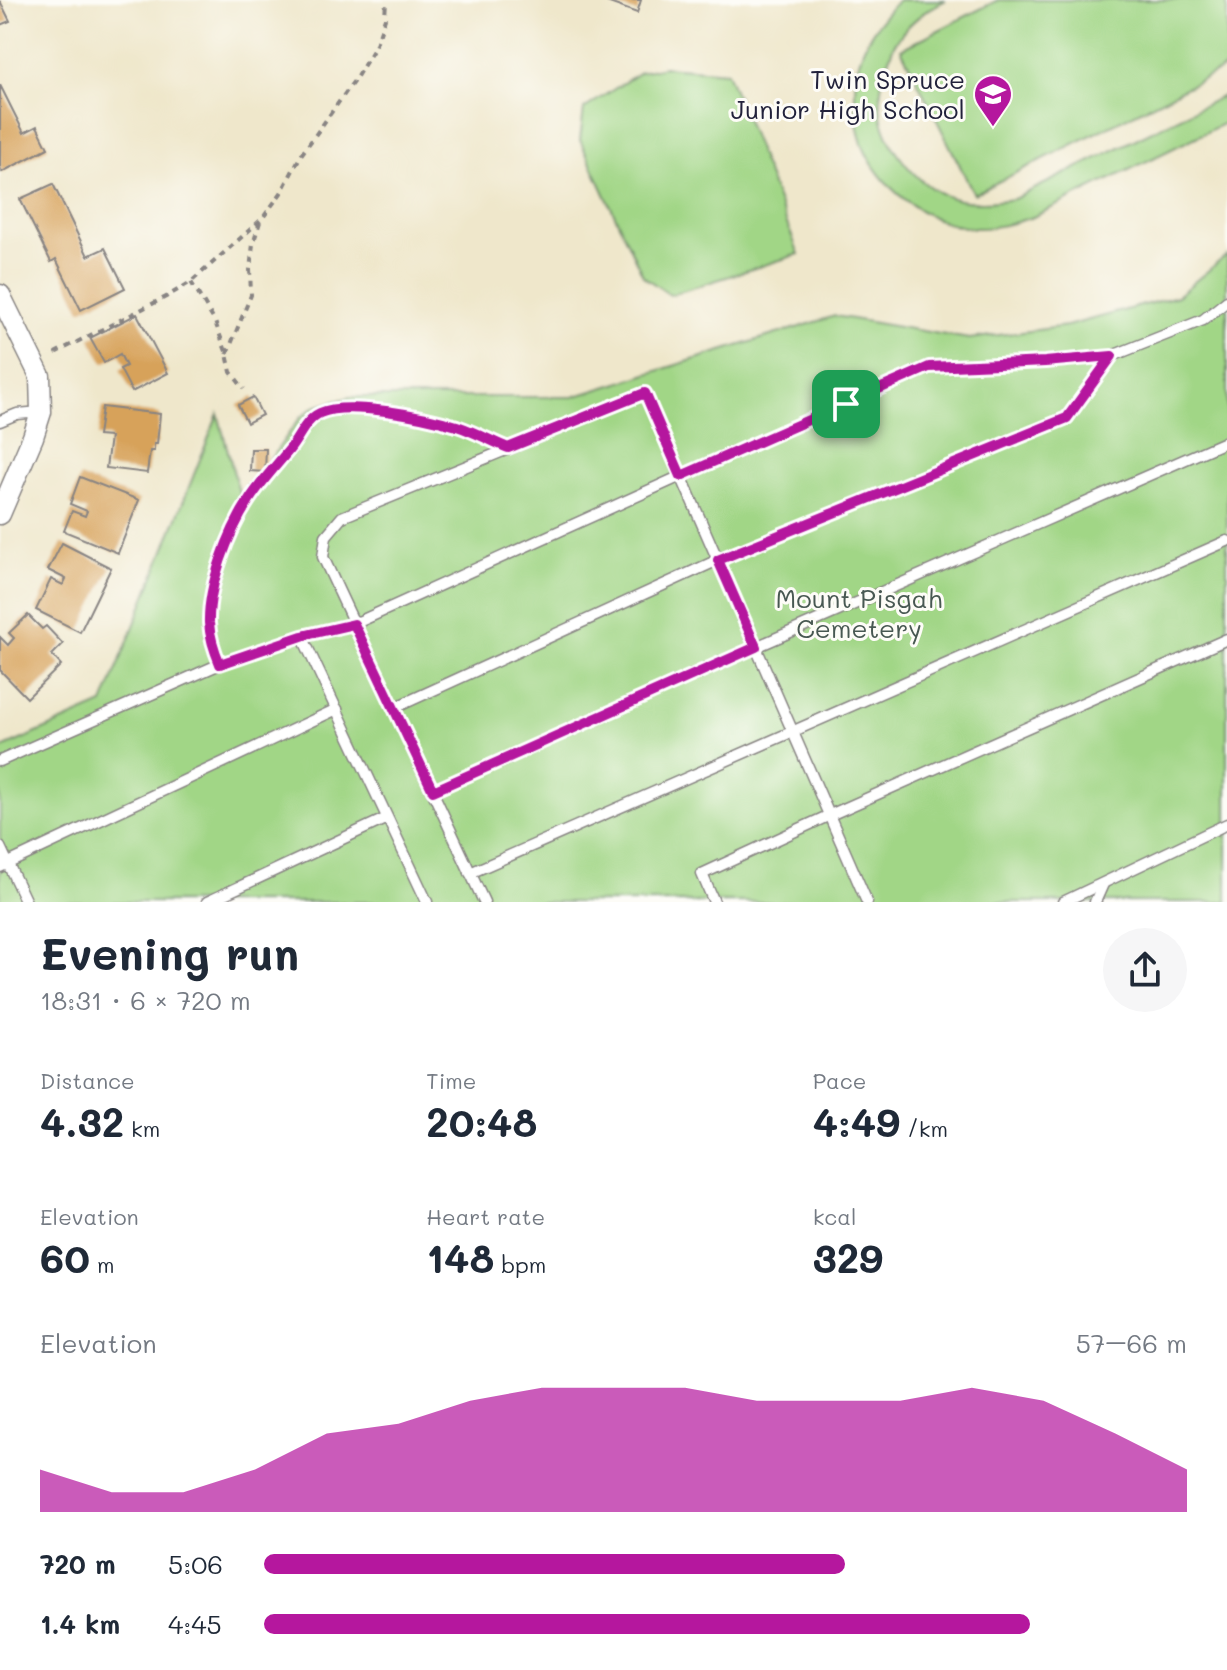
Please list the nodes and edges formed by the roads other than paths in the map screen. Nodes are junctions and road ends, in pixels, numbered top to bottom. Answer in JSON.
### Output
{"nodes":[{"id":1,"x":0,"y":295,"type":"edge"},
{"id":2,"x":1227,"y":301,"type":"edge"},
{"id":3,"x":1112,"y":356,"type":"junction"},
{"id":4,"x":41,"y":412,"type":"junction"},
{"id":5,"x":0,"y":421,"type":"edge"},
{"id":6,"x":1227,"y":441,"type":"edge"},
{"id":7,"x":508,"y":448,"type":"junction"},
{"id":8,"x":681,"y":476,"type":"junction"},
{"id":9,"x":0,"y":514,"type":"edge"},
{"id":10,"x":1227,"y":541,"type":"edge"},
{"id":11,"x":718,"y":560,"type":"junction"},
{"id":12,"x":354,"y":624,"type":"junction"},
{"id":13,"x":302,"y":636,"type":"junction"},
{"id":14,"x":1227,"y":639,"type":"edge"},
{"id":15,"x":756,"y":647,"type":"junction"},
{"id":16,"x":220,"y":664,"type":"junction"},
{"id":17,"x":394,"y":708,"type":"junction"},
{"id":18,"x":337,"y":709,"type":"junction"},
{"id":19,"x":793,"y":731,"type":"junction"},
{"id":20,"x":0,"y":761,"type":"edge"},
{"id":21,"x":433,"y":791,"type":"junction"},
{"id":22,"x":830,"y":815,"type":"junction"},
{"id":23,"x":387,"y":818,"type":"junction"},
{"id":24,"x":1227,"y":824,"type":"edge"},
{"id":25,"x":0,"y":847,"type":"edge"},
{"id":26,"x":4,"y":865,"type":"edge"},
{"id":27,"x":470,"y":873,"type":"junction"},
{"id":28,"x":1103,"y":884,"type":"junction"},
{"id":29,"x":26,"y":902,"type":"edge"},
{"id":30,"x":207,"y":902,"type":"edge"},
{"id":31,"x":427,"y":902,"type":"edge"},
{"id":32,"x":484,"y":902,"type":"edge"},
{"id":33,"x":714,"y":902,"type":"edge"},
{"id":34,"x":867,"y":902,"type":"edge"},
{"id":35,"x":1063,"y":902,"type":"edge"},
{"id":36,"x":1095,"y":902,"type":"edge"}],
"edges":[{"from":1,"to":4,"type":"street"},
{"from":2,"to":3,"type":"lane"},
{"from":3,"to":8,"type":"lane"},
{"from":3,"to":11,"type":"lane"},
{"from":4,"to":5,"type":"lane"},
{"from":4,"to":9,"type":"street"},
{"from":6,"to":15,"type":"lane"},
{"from":7,"to":8,"type":"lane"},
{"from":7,"to":12,"type":"lane"},
{"from":7,"to":16,"type":"lane"},
{"from":8,"to":11,"type":"lane"},
{"from":8,"to":12,"type":"lane"},
{"from":10,"to":19,"type":"lane"},
{"from":11,"to":15,"type":"lane"},
{"from":11,"to":17,"type":"lane"},
{"from":12,"to":13,"type":"lane"},
{"from":12,"to":17,"type":"lane"},
{"from":13,"to":16,"type":"lane"},
{"from":13,"to":18,"type":"lane"},
{"from":14,"to":22,"type":"lane"},
{"from":15,"to":19,"type":"lane"},
{"from":15,"to":21,"type":"lane"},
{"from":16,"to":20,"type":"lane"},
{"from":17,"to":21,"type":"lane"},
{"from":18,"to":23,"type":"lane"},
{"from":18,"to":26,"type":"lane"},
{"from":19,"to":22,"type":"lane"},
{"from":19,"to":27,"type":"lane"},
{"from":21,"to":27,"type":"lane"},
{"from":22,"to":33,"type":"lane"},
{"from":22,"to":34,"type":"lane"},
{"from":23,"to":30,"type":"lane"},
{"from":23,"to":31,"type":"lane"},
{"from":24,"to":28,"type":"lane"},
{"from":25,"to":26,"type":"lane"},
{"from":26,"to":29,"type":"lane"},
{"from":27,"to":32,"type":"lane"},
{"from":28,"to":35,"type":"lane"},
{"from":28,"to":36,"type":"lane"}]}
